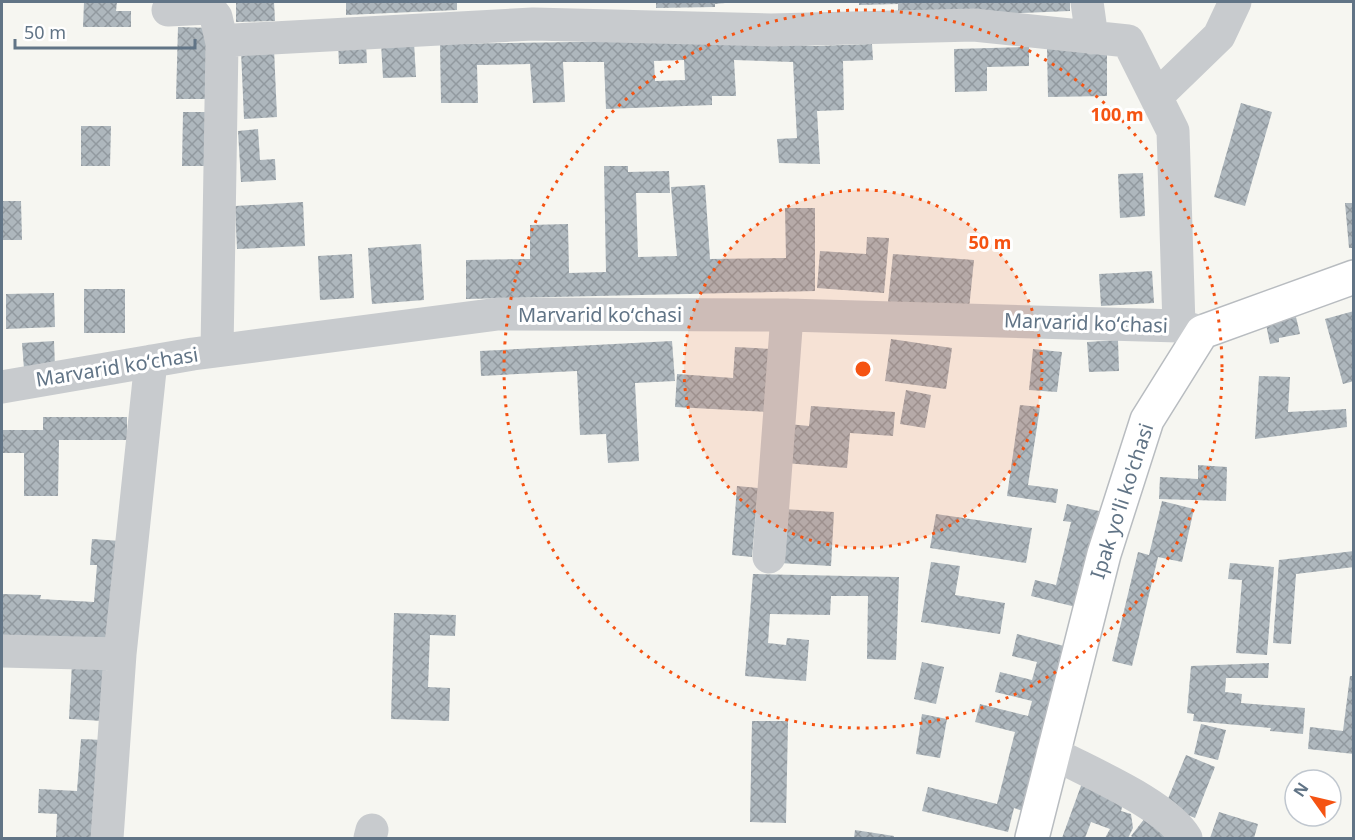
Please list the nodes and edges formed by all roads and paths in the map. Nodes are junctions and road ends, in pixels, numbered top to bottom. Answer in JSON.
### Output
{"nodes":[{"id":1,"x":1087,"y":2,"type":"edge"},
{"id":2,"x":1235,"y":2,"type":"edge"},
{"id":3,"x":168,"y":10,"type":"dead end"},
{"id":4,"x":1092,"y":38,"type":"junction"},
{"id":5,"x":222,"y":43,"type":"junction"},
{"id":6,"x":1156,"y":97,"type":"junction"},
{"id":7,"x":1353,"y":277,"type":"edge"},
{"id":8,"x":788,"y":315,"type":"junction"},
{"id":9,"x":1191,"y":329,"type":"junction"},
{"id":10,"x":217,"y":351,"type":"junction"},
{"id":11,"x":151,"y":362,"type":"junction"},
{"id":12,"x":2,"y":387,"type":"edge"},
{"id":13,"x":769,"y":557,"type":"dead end"},
{"id":14,"x":2,"y":651,"type":"edge"},
{"id":15,"x":120,"y":654,"type":"junction"},
{"id":16,"x":1053,"y":753,"type":"junction"},
{"id":17,"x":106,"y":838,"type":"edge"},
{"id":18,"x":1032,"y":838,"type":"edge"},
{"id":19,"x":1186,"y":838,"type":"edge"}],
"edges":[{"from":1,"to":4,"type":"street"},
{"from":2,"to":6,"type":"street"},
{"from":3,"to":5,"type":"street"},
{"from":4,"to":5,"type":"street"},
{"from":4,"to":6,"type":"street"},
{"from":5,"to":10,"type":"street"},
{"from":6,"to":9,"type":"street"},
{"from":7,"to":9,"type":"main road"},
{"from":8,"to":9,"type":"street","name":"Marvarid koʻchasi"},
{"from":8,"to":10,"type":"street","name":"Marvarid koʻchasi"},
{"from":8,"to":13,"type":"street"},
{"from":9,"to":16,"type":"main road","name":"Ipak yo'li ko'chasi"},
{"from":10,"to":11,"type":"street","name":"Marvarid koʻchasi"},
{"from":11,"to":12,"type":"street","name":"Marvarid koʻchasi"},
{"from":11,"to":15,"type":"street"},
{"from":14,"to":15,"type":"street"},
{"from":15,"to":17,"type":"street"},
{"from":16,"to":18,"type":"main road","name":"Ipak yo'li ko'chasi"},
{"from":16,"to":19,"type":"street"}]}
